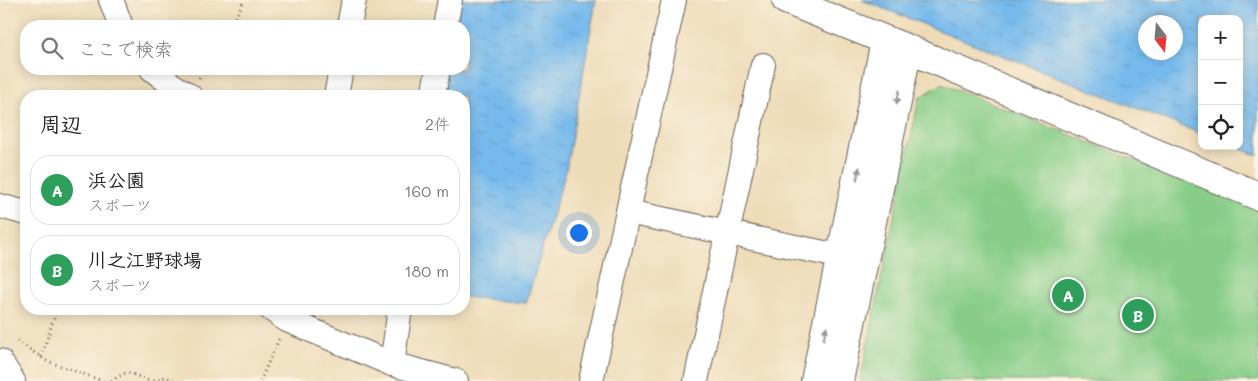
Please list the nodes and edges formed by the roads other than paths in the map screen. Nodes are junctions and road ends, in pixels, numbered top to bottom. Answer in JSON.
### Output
{"nodes":[{"id":1,"x":111,"y":0,"type":"edge"},
{"id":2,"x":354,"y":0,"type":"edge"},
{"id":3,"x":450,"y":0,"type":"edge"},
{"id":4,"x":674,"y":0,"type":"edge"},
{"id":5,"x":786,"y":0,"type":"edge"},
{"id":6,"x":119,"y":20,"type":"edge"},
{"id":7,"x":350,"y":20,"type":"edge"},
{"id":8,"x":446,"y":20,"type":"edge"},
{"id":9,"x":897,"y":45,"type":"junction"},
{"id":10,"x":763,"y":65,"type":"dead end"},
{"id":11,"x":160,"y":75,"type":"edge"},
{"id":12,"x":340,"y":75,"type":"edge"},
{"id":13,"x":437,"y":75,"type":"edge"},
{"id":14,"x":180,"y":90,"type":"edge"},
{"id":15,"x":337,"y":90,"type":"edge"},
{"id":16,"x":434,"y":90,"type":"edge"},
{"id":17,"x":1258,"y":196,"type":"edge"},
{"id":18,"x":0,"y":206,"type":"edge"},
{"id":19,"x":20,"y":211,"type":"edge"},
{"id":20,"x":628,"y":212,"type":"junction"},
{"id":21,"x":727,"y":233,"type":"junction"},
{"id":22,"x":852,"y":259,"type":"junction"},
{"id":23,"x":281,"y":315,"type":"edge"},
{"id":24,"x":399,"y":315,"type":"edge"},
{"id":25,"x":0,"y":361,"type":"edge"},
{"id":26,"x":392,"y":364,"type":"junction"},
{"id":27,"x":13,"y":381,"type":"edge"},
{"id":28,"x":456,"y":381,"type":"edge"},
{"id":29,"x":591,"y":381,"type":"edge"},
{"id":30,"x":696,"y":381,"type":"edge"},
{"id":31,"x":815,"y":381,"type":"edge"},
{"id":32,"x":839,"y":381,"type":"edge"}],
"edges":[{"from":1,"to":6,"type":"street"},
{"from":2,"to":7,"type":"street"},
{"from":3,"to":8,"type":"street"},
{"from":4,"to":20,"type":"street"},
{"from":5,"to":9,"type":"street"},
{"from":9,"to":17,"type":"street"},
{"from":9,"to":22,"type":"street"},
{"from":10,"to":21,"type":"street"},
{"from":11,"to":14,"type":"street"},
{"from":12,"to":15,"type":"street"},
{"from":13,"to":16,"type":"street"},
{"from":18,"to":19,"type":"street"},
{"from":20,"to":21,"type":"street"},
{"from":20,"to":29,"type":"street"},
{"from":21,"to":22,"type":"street"},
{"from":21,"to":30,"type":"street"},
{"from":31,"to":22,"type":"street","one_way":true},
{"from":22,"to":32,"type":"street"},
{"from":23,"to":26,"type":"street"},
{"from":24,"to":26,"type":"street"},
{"from":25,"to":27,"type":"street"},
{"from":26,"to":28,"type":"street"}]}
